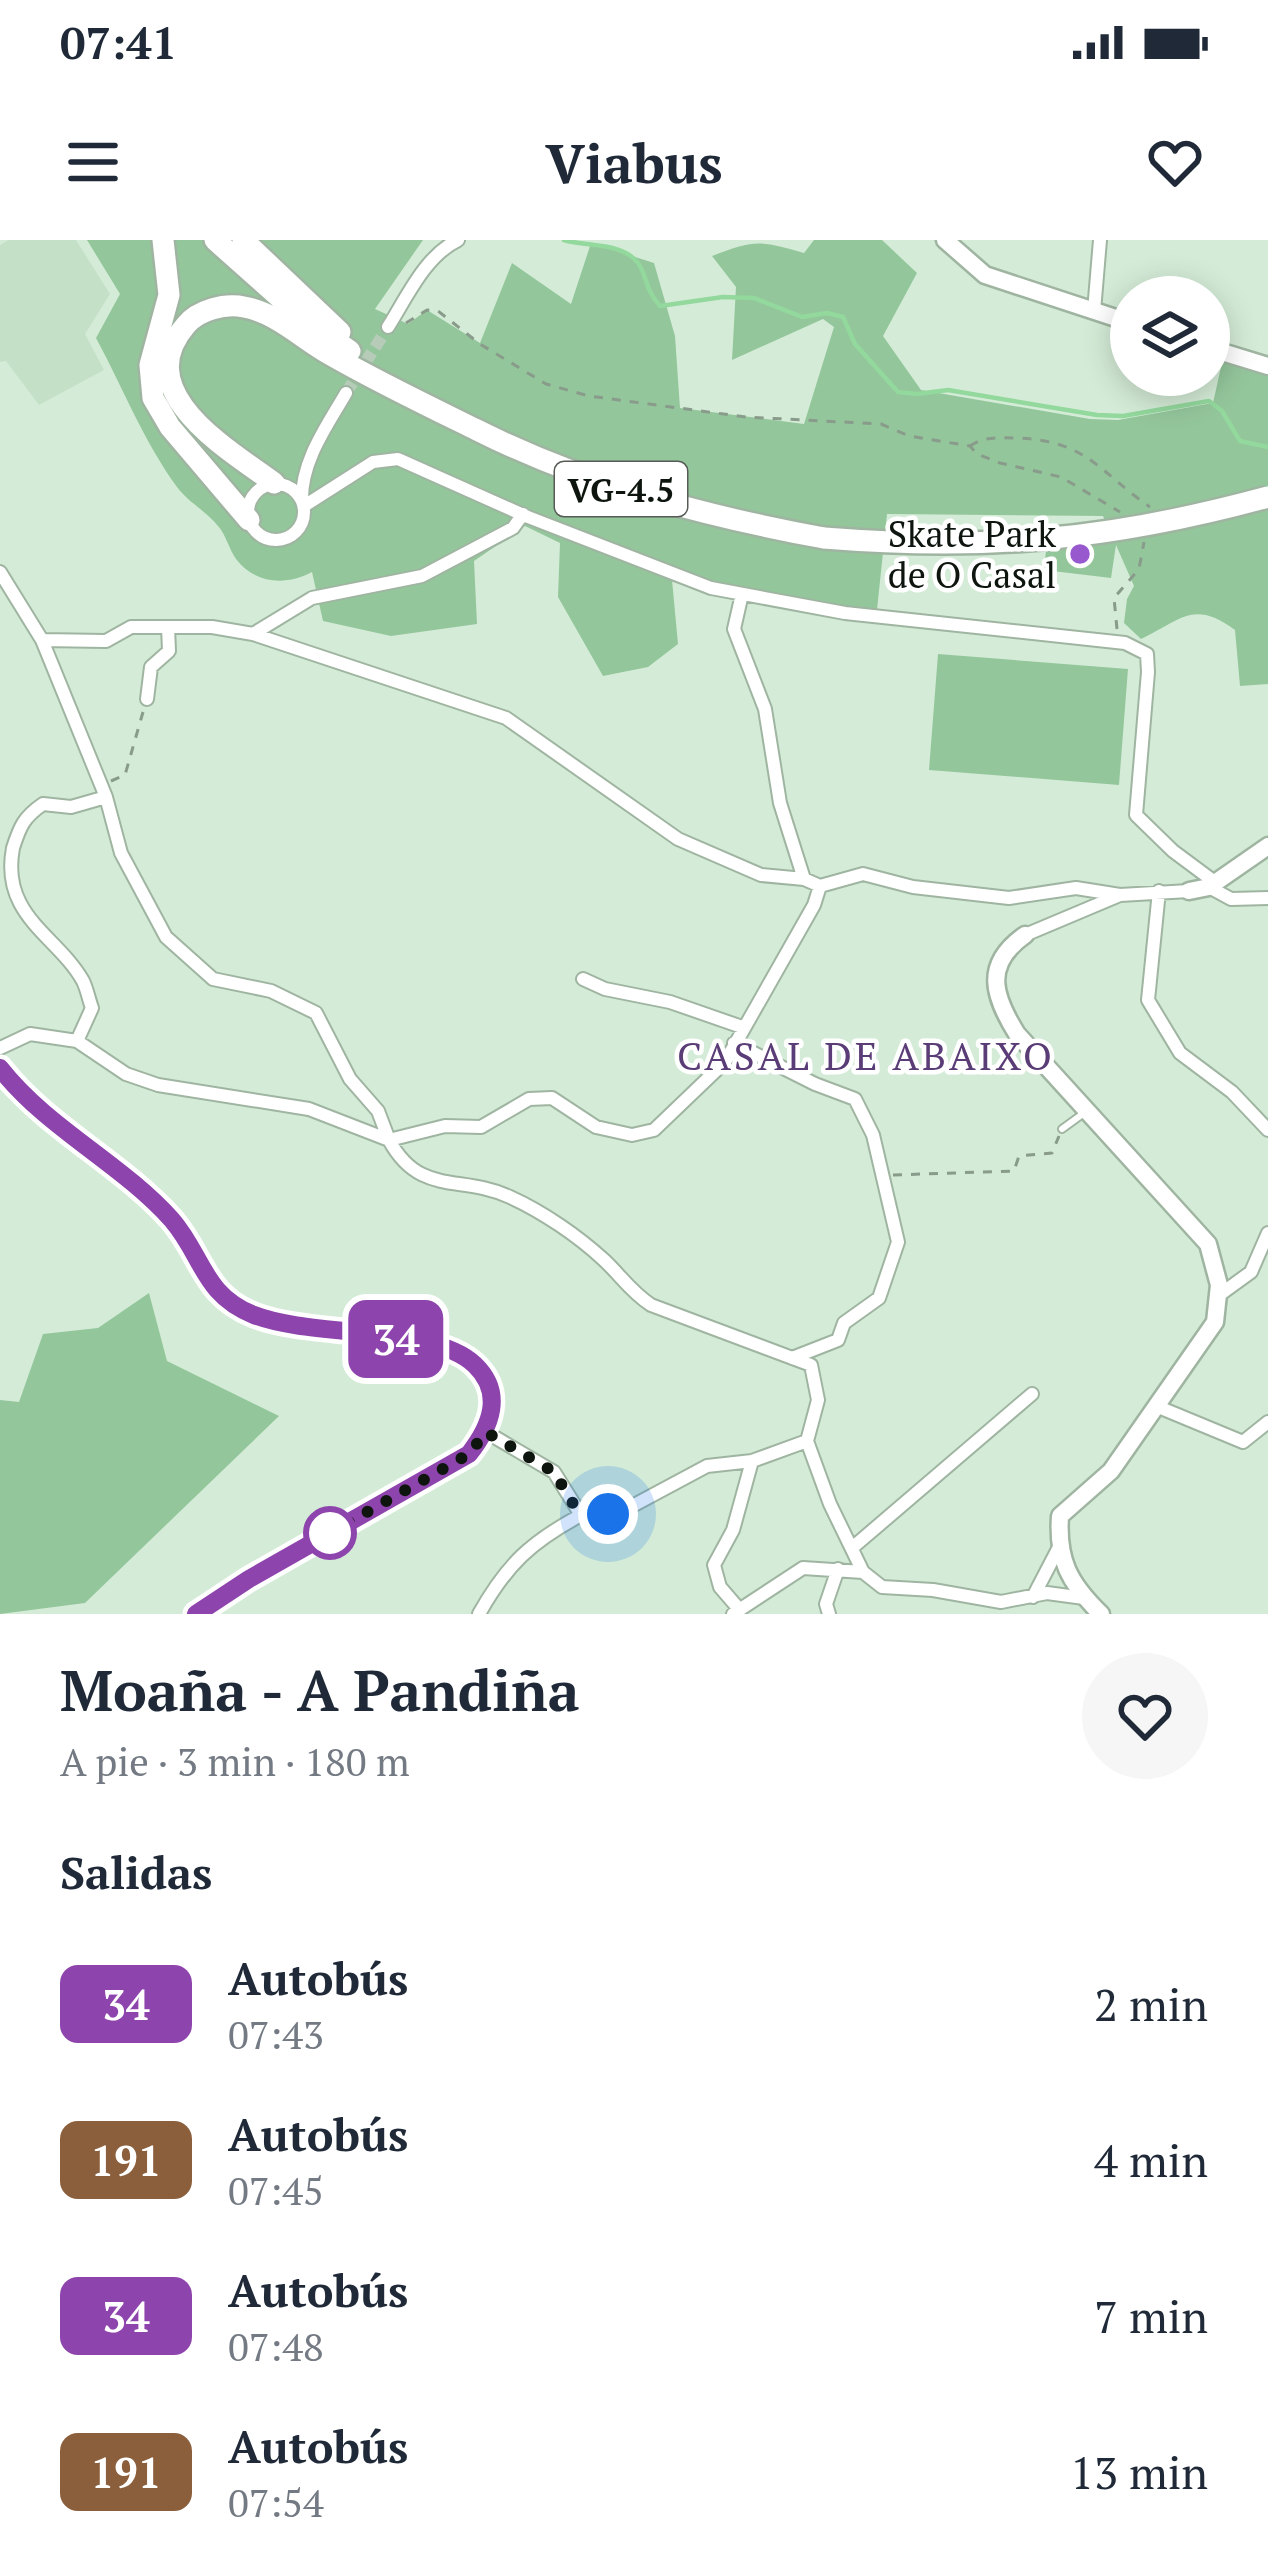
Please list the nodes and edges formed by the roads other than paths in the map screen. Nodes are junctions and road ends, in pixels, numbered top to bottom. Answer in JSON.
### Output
{"nodes":[{"id":1,"x":164,"y":240,"type":"edge"},
{"id":2,"x":215,"y":240,"type":"edge"},
{"id":3,"x":243,"y":240,"type":"edge"},
{"id":4,"x":433,"y":240,"type":"edge"},
{"id":5,"x":460,"y":240,"type":"edge"},
{"id":6,"x":945,"y":240,"type":"edge"},
{"id":7,"x":1100,"y":240,"type":"edge"},
{"id":8,"x":423,"y":272,"type":"junction"},
{"id":9,"x":1094,"y":311,"type":"junction"},
{"id":10,"x":1110,"y":316,"type":"edge"},
{"id":11,"x":391,"y":322,"type":"tunnel mouth"},
{"id":12,"x":1230,"y":354,"type":"edge"},
{"id":13,"x":1268,"y":367,"type":"edge"},
{"id":14,"x":378,"y":371,"type":"junction"},
{"id":15,"x":346,"y":393,"type":"tunnel mouth"},
{"id":16,"x":430,"y":405,"type":"junction"},
{"id":17,"x":312,"y":452,"type":"junction"},
{"id":18,"x":275,"y":483,"type":"junction"},
{"id":19,"x":1268,"y":497,"type":"edge"},
{"id":20,"x":303,"y":503,"type":"junction"},
{"id":21,"x":524,"y":514,"type":"junction"},
{"id":22,"x":249,"y":520,"type":"junction"},
{"id":23,"x":0,"y":572,"type":"edge"},
{"id":24,"x":742,"y":594,"type":"junction"},
{"id":25,"x":168,"y":627,"type":"junction"},
{"id":26,"x":253,"y":634,"type":"junction"},
{"id":27,"x":42,"y":640,"type":"junction"},
{"id":28,"x":147,"y":699,"type":"road end"},
{"id":29,"x":106,"y":797,"type":"junction"},
{"id":30,"x":1268,"y":846,"type":"edge"},
{"id":31,"x":805,"y":879,"type":"junction"},
{"id":32,"x":1213,"y":885,"type":"junction"},
{"id":33,"x":820,"y":886,"type":"junction"},
{"id":34,"x":1159,"y":891,"type":"junction"},
{"id":35,"x":1189,"y":891,"type":"joint"},
{"id":36,"x":1120,"y":895,"type":"junction"},
{"id":37,"x":1268,"y":898,"type":"edge"},
{"id":38,"x":1025,"y":935,"type":"joint"},
{"id":39,"x":583,"y":979,"type":"dead end"},
{"id":40,"x":742,"y":1027,"type":"junction"},
{"id":41,"x":77,"y":1041,"type":"junction"},
{"id":42,"x":734,"y":1043,"type":"junction"},
{"id":43,"x":0,"y":1048,"type":"edge"},
{"id":44,"x":0,"y":1068,"type":"edge"},
{"id":45,"x":1087,"y":1112,"type":"junction"},
{"id":46,"x":1062,"y":1129,"type":"road end"},
{"id":47,"x":1268,"y":1130,"type":"edge"},
{"id":48,"x":389,"y":1140,"type":"junction"},
{"id":49,"x":1268,"y":1233,"type":"edge"},
{"id":50,"x":1218,"y":1296,"type":"junction"},
{"id":51,"x":792,"y":1358,"type":"junction"},
{"id":52,"x":1032,"y":1394,"type":"dead end"},
{"id":53,"x":1156,"y":1406,"type":"junction"},
{"id":54,"x":1268,"y":1422,"type":"edge"},
{"id":55,"x":486,"y":1432,"type":"junction"},
{"id":56,"x":807,"y":1441,"type":"junction"},
{"id":57,"x":752,"y":1461,"type":"junction"},
{"id":58,"x":580,"y":1515,"type":"junction"},
{"id":59,"x":851,"y":1548,"type":"junction"},
{"id":60,"x":1058,"y":1549,"type":"junction"},
{"id":61,"x":838,"y":1569,"type":"junction"},
{"id":62,"x":863,"y":1572,"type":"junction"},
{"id":63,"x":1033,"y":1597,"type":"junction"},
{"id":64,"x":1084,"y":1598,"type":"junction"},
{"id":65,"x":736,"y":1612,"type":"edge"},
{"id":66,"x":196,"y":1614,"type":"edge"},
{"id":67,"x":479,"y":1614,"type":"edge"},
{"id":68,"x":829,"y":1614,"type":"edge"},
{"id":69,"x":1101,"y":1614,"type":"edge"}],
"edges":[{"from":1,"to":22,"type":"highway"},
{"from":2,"to":14,"type":"highway","number":"VG-4.5"},
{"from":3,"to":14,"type":"highway"},
{"from":4,"to":8,"type":"street"},
{"from":5,"to":8,"type":"street"},
{"from":6,"to":9,"type":"street"},
{"from":7,"to":9,"type":"street"},
{"from":8,"to":11,"type":"street"},
{"from":9,"to":10,"type":"street"},
{"from":12,"to":13,"type":"street"},
{"from":14,"to":16,"type":"highway","number":"VG-4.5"},
{"from":15,"to":17,"type":"street"},
{"from":16,"to":18,"type":"highway"},
{"from":16,"to":19,"type":"highway","number":"VG-4.5","bridge":true},
{"from":17,"to":18,"type":"street"},
{"from":17,"to":20,"type":"street"},
{"from":18,"to":20,"type":"street"},
{"from":18,"to":22,"type":"street"},
{"from":20,"to":21,"type":"street"},
{"from":20,"to":22,"type":"street"},
{"from":21,"to":24,"type":"street"},
{"from":21,"to":26,"type":"street"},
{"from":23,"to":27,"type":"street"},
{"from":24,"to":31,"type":"street"},
{"from":24,"to":32,"type":"street"},
{"from":25,"to":26,"type":"street"},
{"from":25,"to":27,"type":"street"},
{"from":25,"to":28,"type":"street"},
{"from":26,"to":31,"type":"street"},
{"from":27,"to":29,"type":"street"},
{"from":29,"to":41,"type":"street"},
{"from":29,"to":48,"type":"street"},
{"from":30,"to":32,"type":"street"},
{"from":31,"to":33,"type":"street"},
{"from":32,"to":35,"type":"street"},
{"from":32,"to":37,"type":"street"},
{"from":33,"to":36,"type":"street"},
{"from":33,"to":40,"type":"street"},
{"from":34,"to":35,"type":"street"},
{"from":34,"to":36,"type":"street"},
{"from":34,"to":47,"type":"street"},
{"from":36,"to":38,"type":"street"},
{"from":38,"to":45,"type":"street"},
{"from":39,"to":40,"type":"street"},
{"from":40,"to":42,"type":"street"},
{"from":41,"to":43,"type":"street"},
{"from":41,"to":48,"type":"street"},
{"from":42,"to":48,"type":"street"},
{"from":42,"to":51,"type":"street"},
{"from":44,"to":55,"type":"main road"},
{"from":45,"to":46,"type":"lane"},
{"from":45,"to":50,"type":"street"},
{"from":48,"to":51,"type":"street"},
{"from":49,"to":50,"type":"street"},
{"from":50,"to":53,"type":"street"},
{"from":51,"to":56,"type":"street"},
{"from":52,"to":59,"type":"street"},
{"from":53,"to":54,"type":"street"},
{"from":53,"to":60,"type":"street"},
{"from":55,"to":58,"type":"street"},
{"from":55,"to":66,"type":"main road"},
{"from":56,"to":57,"type":"street"},
{"from":56,"to":59,"type":"street"},
{"from":57,"to":58,"type":"street"},
{"from":57,"to":65,"type":"street"},
{"from":58,"to":67,"type":"street"},
{"from":59,"to":62,"type":"street"},
{"from":60,"to":63,"type":"street"},
{"from":60,"to":64,"type":"street"},
{"from":61,"to":62,"type":"street"},
{"from":61,"to":65,"type":"street"},
{"from":61,"to":68,"type":"street"},
{"from":62,"to":63,"type":"street"},
{"from":63,"to":64,"type":"street"},
{"from":64,"to":69,"type":"street"}]}
